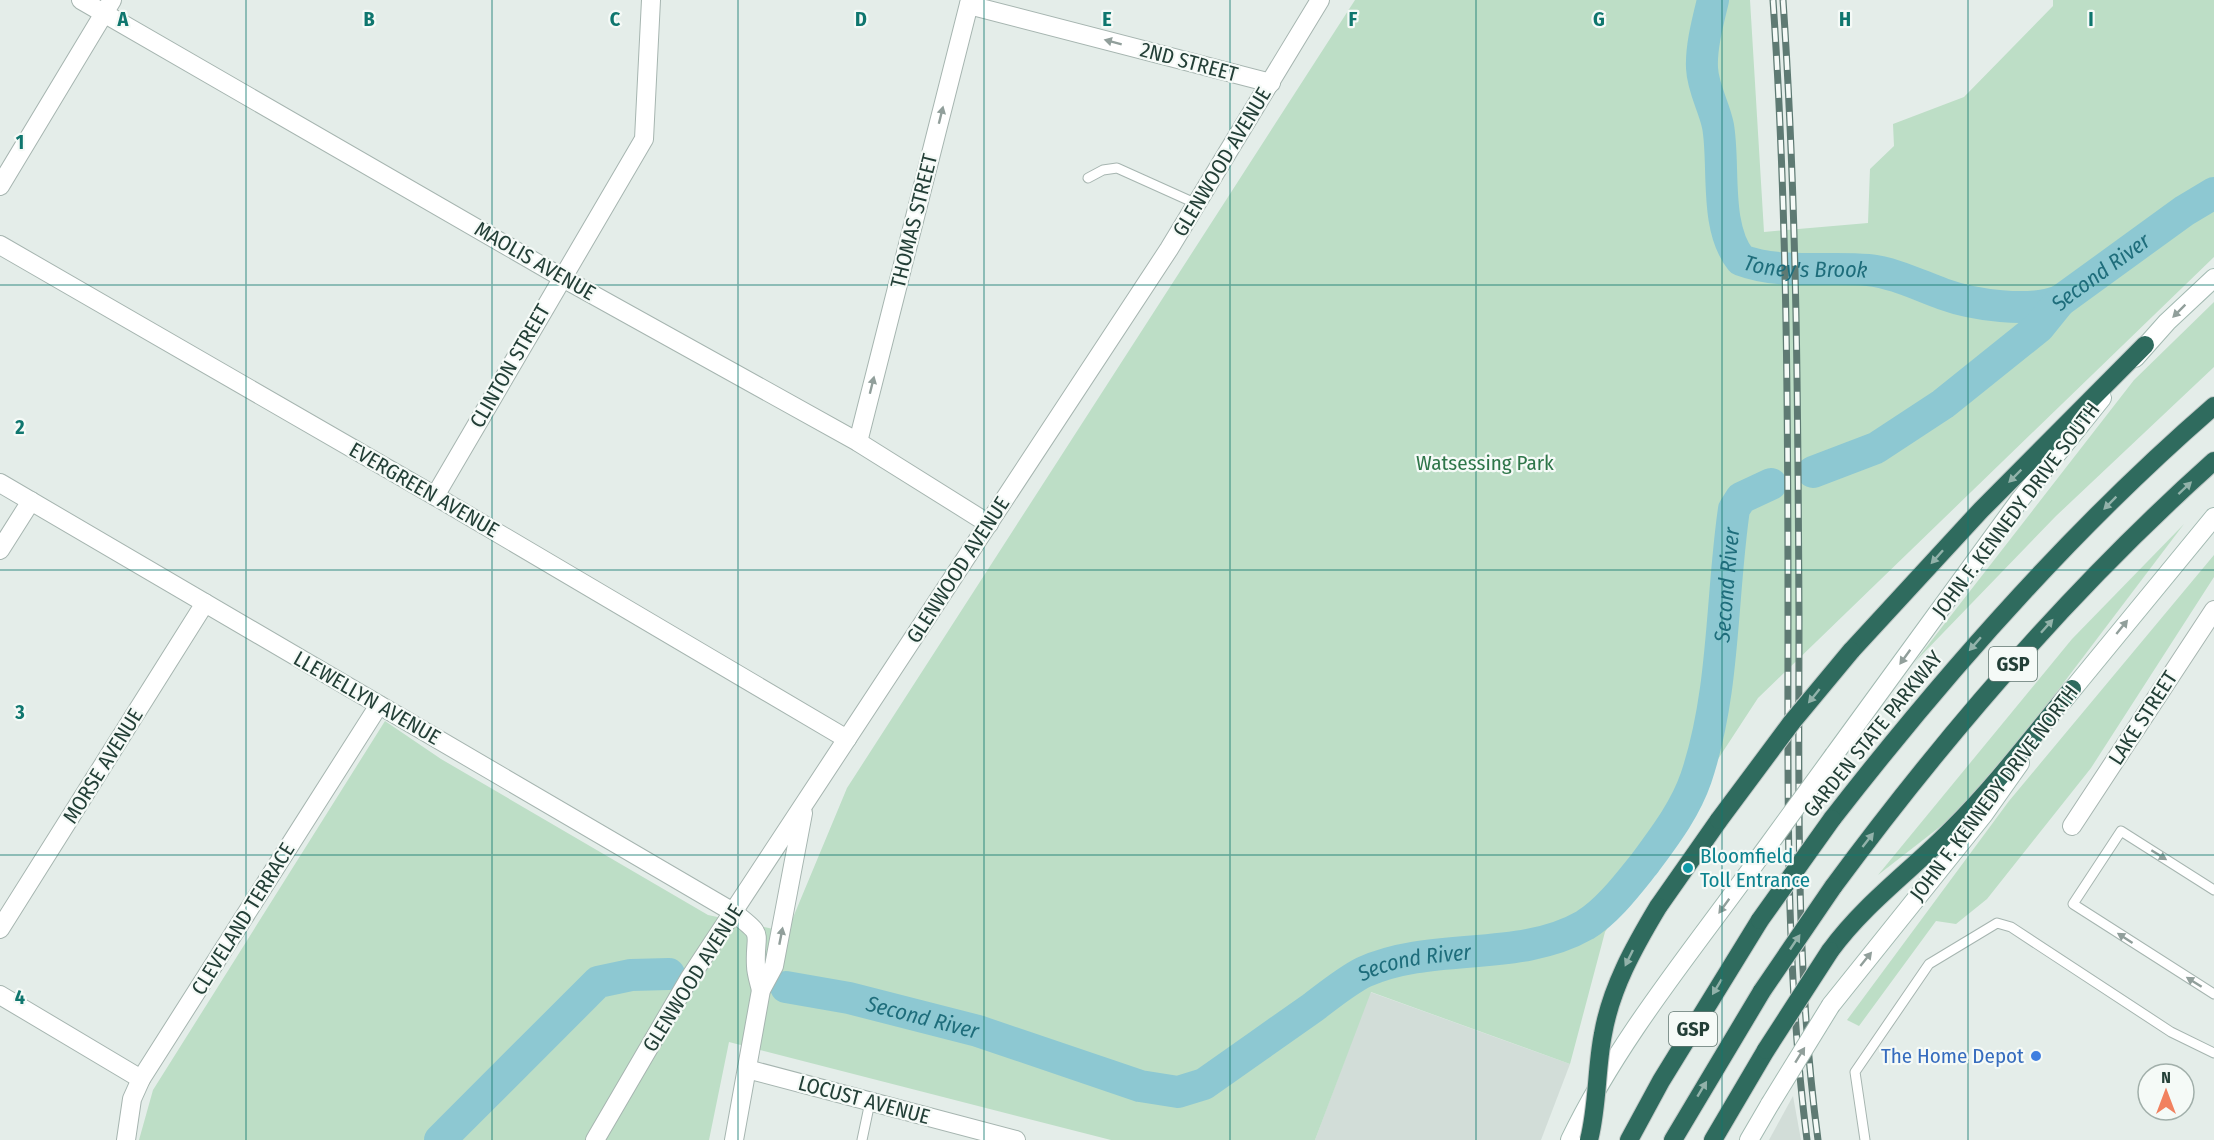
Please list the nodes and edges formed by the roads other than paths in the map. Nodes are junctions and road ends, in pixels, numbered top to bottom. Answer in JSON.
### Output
{"nodes":[{"id":1,"x":81,"y":0,"type":"edge"},
{"id":2,"x":651,"y":0,"type":"edge"},
{"id":3,"x":1320,"y":0,"type":"edge"},
{"id":4,"x":969,"y":2,"type":"edge"},
{"id":5,"x":108,"y":7,"type":"edge"},
{"id":6,"x":1271,"y":83,"type":"junction"},
{"id":7,"x":1088,"y":178,"type":"dead end"},
{"id":8,"x":0,"y":186,"type":"edge"},
{"id":9,"x":1197,"y":204,"type":"junction"},
{"id":10,"x":0,"y":245,"type":"edge"},
{"id":11,"x":561,"y":277,"type":"junction"},
{"id":12,"x":2214,"y":278,"type":"edge"},
{"id":13,"x":2145,"y":345,"type":"junction"},
{"id":14,"x":2214,"y":406,"type":"edge"},
{"id":15,"x":858,"y":442,"type":"junction"},
{"id":16,"x":2214,"y":461,"type":"edge"},
{"id":17,"x":0,"y":483,"type":"edge"},
{"id":18,"x":435,"y":496,"type":"junction"},
{"id":19,"x":31,"y":501,"type":"junction"},
{"id":20,"x":2214,"y":517,"type":"edge"},
{"id":21,"x":989,"y":524,"type":"junction"},
{"id":22,"x":0,"y":550,"type":"edge"},
{"id":23,"x":205,"y":603,"type":"junction"},
{"id":24,"x":2214,"y":610,"type":"edge"},
{"id":25,"x":2072,"y":689,"type":"junction"},
{"id":26,"x":379,"y":705,"type":"junction"},
{"id":27,"x":847,"y":739,"type":"junction"},
{"id":28,"x":806,"y":802,"type":"junction"},
{"id":29,"x":2072,"y":826,"type":"dead end"},
{"id":30,"x":2214,"y":890,"type":"edge"},
{"id":31,"x":733,"y":912,"type":"junction"},
{"id":32,"x":0,"y":929,"type":"edge"},
{"id":33,"x":761,"y":990,"type":"junction"},
{"id":34,"x":2214,"y":994,"type":"edge"},
{"id":35,"x":0,"y":995,"type":"edge"},
{"id":36,"x":2214,"y":1053,"type":"edge"},
{"id":37,"x":747,"y":1069,"type":"junction"},
{"id":38,"x":141,"y":1079,"type":"junction"},
{"id":39,"x":870,"y":1102,"type":"junction"},
{"id":40,"x":126,"y":1140,"type":"edge"},
{"id":41,"x":595,"y":1140,"type":"edge"},
{"id":42,"x":734,"y":1140,"type":"edge"},
{"id":43,"x":862,"y":1140,"type":"edge"},
{"id":44,"x":1016,"y":1140,"type":"edge"},
{"id":45,"x":1570,"y":1140,"type":"edge"},
{"id":46,"x":1589,"y":1140,"type":"edge"},
{"id":47,"x":1629,"y":1140,"type":"edge"},
{"id":48,"x":1673,"y":1140,"type":"edge"},
{"id":49,"x":1713,"y":1140,"type":"edge"},
{"id":50,"x":1749,"y":1140,"type":"edge"},
{"id":51,"x":1865,"y":1140,"type":"edge"}],
"edges":[{"from":1,"to":5,"type":"street","name":"MAOLIS AVENUE"},
{"from":2,"to":11,"type":"street","name":"CLINTON STREET"},
{"from":3,"to":6,"type":"street","name":"GLENWOOD AVENUE"},
{"from":6,"to":4,"type":"street","name":"2ND STREET","one_way":true},
{"from":15,"to":4,"type":"street","name":"THOMAS STREET","one_way":true},
{"from":5,"to":8,"type":"street"},
{"from":5,"to":11,"type":"street","name":"MAOLIS AVENUE"},
{"from":6,"to":9,"type":"street","name":"GLENWOOD AVENUE"},
{"from":7,"to":9,"type":"lane"},
{"from":9,"to":21,"type":"street","name":"GLENWOOD AVENUE"},
{"from":10,"to":18,"type":"street","name":"EVERGREEN AVENUE"},
{"from":11,"to":15,"type":"street","name":"MAOLIS AVENUE"},
{"from":11,"to":18,"type":"street","name":"CLINTON STREET"},
{"from":12,"to":13,"type":"street","name":"JOHN F. KENNEDY DRIVE SOUTH","one_way":true},
{"from":13,"to":45,"type":"street","name":"JOHN F. KENNEDY DRIVE SOUTH","one_way":true,"bridge":true},
{"from":13,"to":46,"type":"highway","one_way":true,"bridge":true},
{"from":14,"to":47,"type":"highway","name":"GARDEN STATE PARKWAY","number":"GSP","one_way":true,"bridge":true},
{"from":15,"to":21,"type":"street","name":"MAOLIS AVENUE"},
{"from":48,"to":16,"type":"highway","number":"GSP","one_way":true,"bridge":true},
{"from":17,"to":19,"type":"street","name":"LLEWELLYN AVENUE"},
{"from":18,"to":27,"type":"street","name":"EVERGREEN AVENUE"},
{"from":19,"to":22,"type":"street"},
{"from":19,"to":23,"type":"street","name":"LLEWELLYN AVENUE"},
{"from":25,"to":20,"type":"street","name":"JOHN F. KENNEDY DRIVE NORTH","one_way":true},
{"from":21,"to":27,"type":"street","name":"GLENWOOD AVENUE"},
{"from":23,"to":26,"type":"street","name":"LLEWELLYN AVENUE"},
{"from":23,"to":32,"type":"street","name":"MORSE AVENUE"},
{"from":24,"to":29,"type":"street","name":"LAKE STREET"},
{"from":25,"to":49,"type":"highway","bridge":true},
{"from":50,"to":25,"type":"street","name":"JOHN F. KENNEDY DRIVE NORTH","one_way":true,"bridge":true},
{"from":26,"to":31,"type":"street","name":"LLEWELLYN AVENUE"},
{"from":26,"to":38,"type":"street","name":"CLEVELAND TERRACE"},
{"from":27,"to":28,"type":"street","name":"GLENWOOD AVENUE"},
{"from":28,"to":31,"type":"street","name":"GLENWOOD AVENUE"},
{"from":33,"to":28,"type":"street","one_way":true},
{"from":34,"to":30,"type":"lane","one_way":true},
{"from":31,"to":33,"type":"street","name":"LLEWELLYN AVENUE"},
{"from":31,"to":41,"type":"street","name":"GLENWOOD AVENUE"},
{"from":33,"to":37,"type":"street"},
{"from":35,"to":38,"type":"street"},
{"from":36,"to":51,"type":"lane"},
{"from":37,"to":39,"type":"street","name":"LOCUST AVENUE"},
{"from":37,"to":42,"type":"street"},
{"from":38,"to":40,"type":"street","name":"CLEVELAND TERRACE"},
{"from":39,"to":43,"type":"lane"},
{"from":39,"to":44,"type":"street","name":"LOCUST AVENUE"}]}
